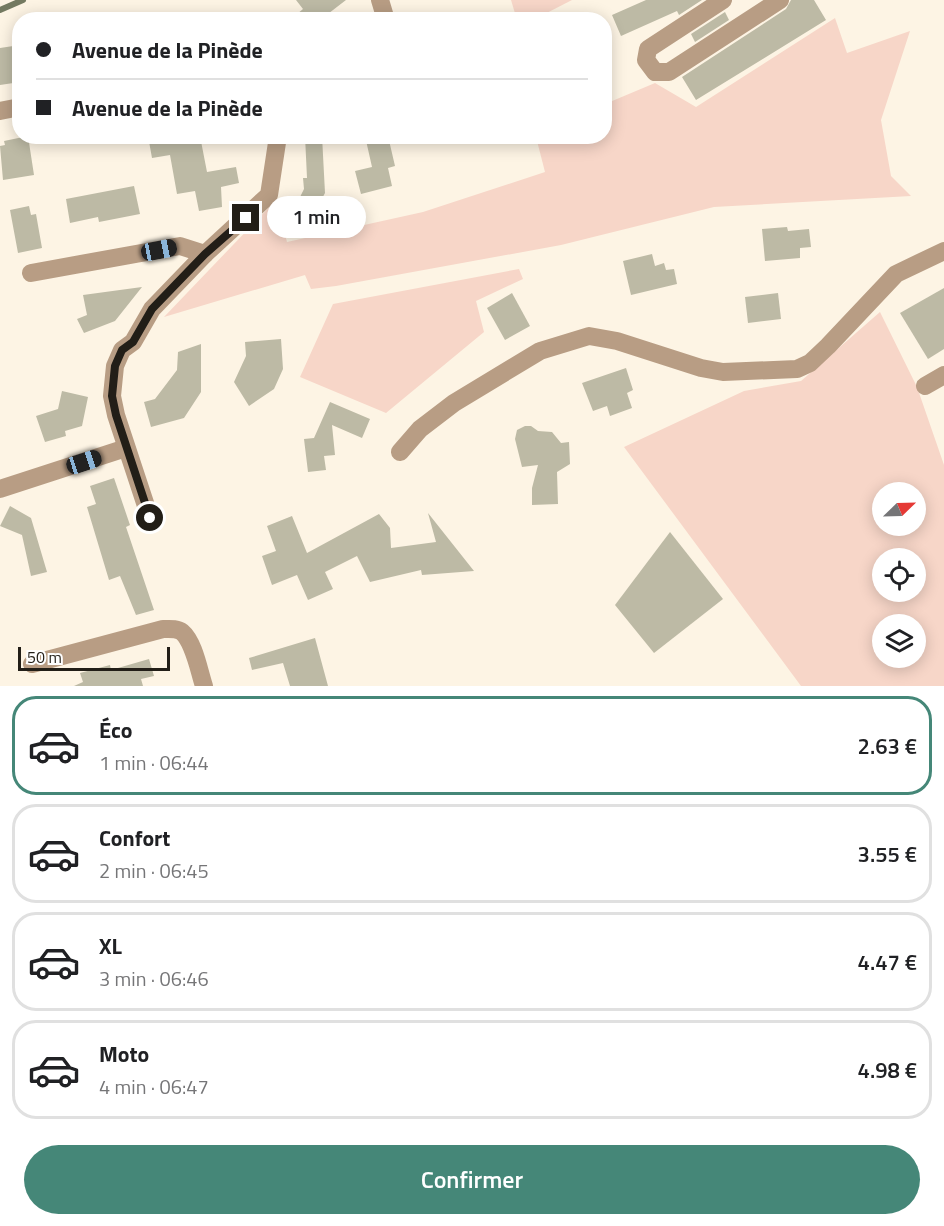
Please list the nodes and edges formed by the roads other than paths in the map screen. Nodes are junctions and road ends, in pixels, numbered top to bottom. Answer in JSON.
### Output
{"nodes":[{"id":1,"x":723,"y":0,"type":"edge"},
{"id":2,"x":780,"y":0,"type":"edge"},
{"id":3,"x":277,"y":144,"type":"edge"},
{"id":4,"x":944,"y":250,"type":"edge"},
{"id":5,"x":205,"y":254,"type":"junction"},
{"id":6,"x":31,"y":273,"type":"dead end"},
{"id":7,"x":944,"y":375,"type":"edge"},
{"id":8,"x":925,"y":386,"type":"dead end"},
{"id":9,"x":126,"y":448,"type":"junction"},
{"id":10,"x":400,"y":453,"type":"dead end"},
{"id":11,"x":0,"y":489,"type":"edge"},
{"id":12,"x":150,"y":518,"type":"dead end"},
{"id":13,"x":32,"y":664,"type":"dead end"},
{"id":14,"x":204,"y":686,"type":"edge"}],
"edges":[{"from":1,"to":2,"type":"street"},
{"from":3,"to":5,"type":"street"},
{"from":4,"to":10,"type":"street"},
{"from":5,"to":6,"type":"street"},
{"from":5,"to":9,"type":"street"},
{"from":7,"to":8,"type":"street"},
{"from":9,"to":11,"type":"street"},
{"from":9,"to":12,"type":"street"},
{"from":13,"to":14,"type":"street"}]}
